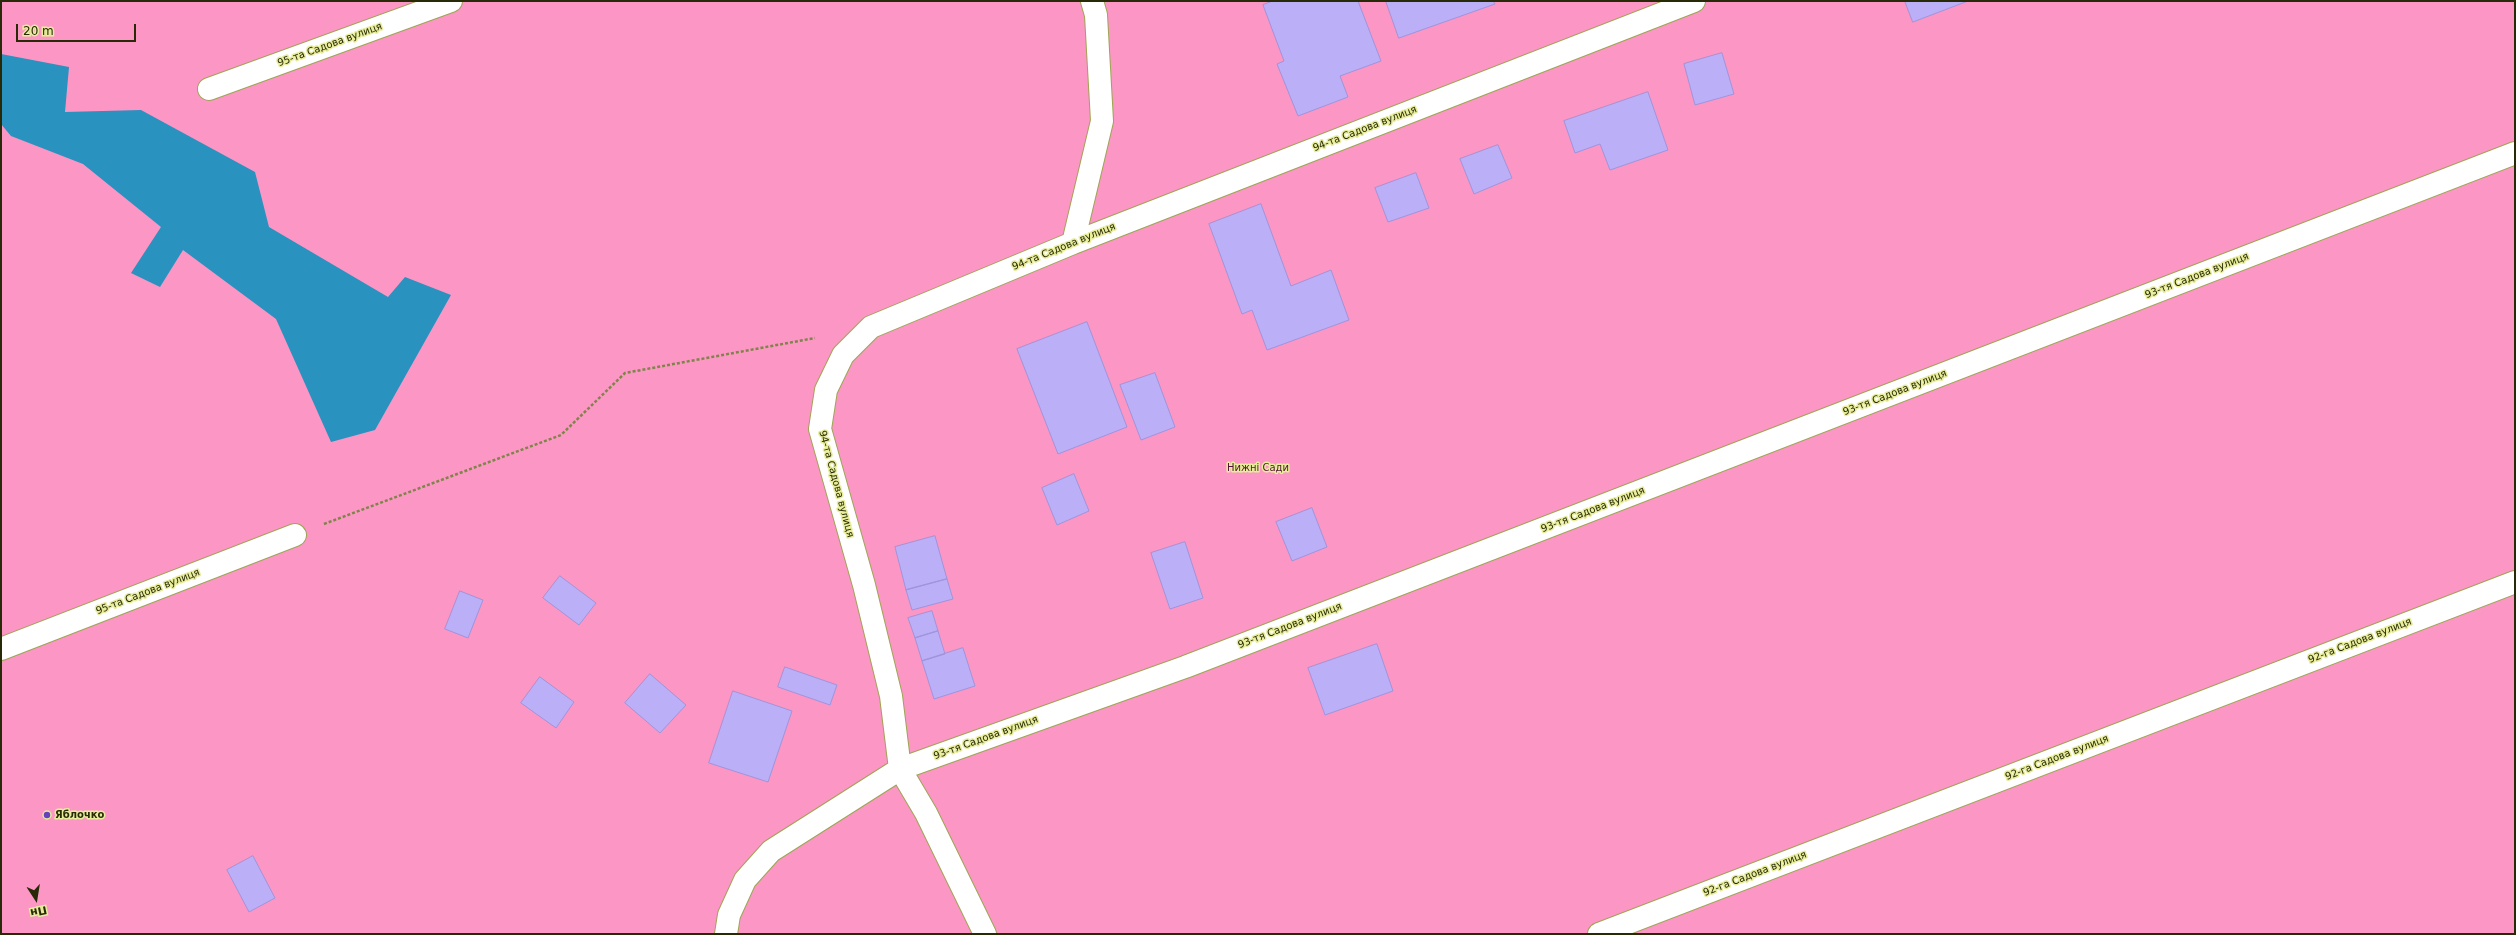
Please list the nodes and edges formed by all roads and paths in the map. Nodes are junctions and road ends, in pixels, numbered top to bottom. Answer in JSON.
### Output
{"nodes":[{"id":1,"x":451,"y":1,"type":"edge"},
{"id":2,"x":1092,"y":1,"type":"edge"},
{"id":3,"x":1694,"y":1,"type":"edge"},
{"id":4,"x":209,"y":89,"type":"dead end"},
{"id":5,"x":2515,"y":153,"type":"edge"},
{"id":6,"x":1073,"y":243,"type":"junction"},
{"id":7,"x":817,"y":338,"type":"dead end"},
{"id":8,"x":295,"y":535,"type":"joint"},
{"id":9,"x":2515,"y":582,"type":"edge"},
{"id":10,"x":1,"y":649,"type":"edge"},
{"id":11,"x":900,"y":769,"type":"junction"},
{"id":12,"x":726,"y":934,"type":"edge"},
{"id":13,"x":985,"y":934,"type":"edge"},
{"id":14,"x":1599,"y":934,"type":"edge"}],
"edges":[{"from":1,"to":4,"type":"street","name":"95-та Садова вулиця"},
{"from":2,"to":6,"type":"street"},
{"from":3,"to":6,"type":"street","name":"94-та Садова вулиця"},
{"from":5,"to":11,"type":"street","name":"93-тя Садова вулиця"},
{"from":6,"to":11,"type":"street","name":"94-та Садова вулиця"},
{"from":7,"to":8,"type":"path"},
{"from":8,"to":10,"type":"street","name":"95-та Садова вулиця"},
{"from":9,"to":14,"type":"street","name":"92-га Садова вулиця"},
{"from":11,"to":12,"type":"street","name":"93-тя Садова вулиця"},
{"from":11,"to":13,"type":"street"}]}
